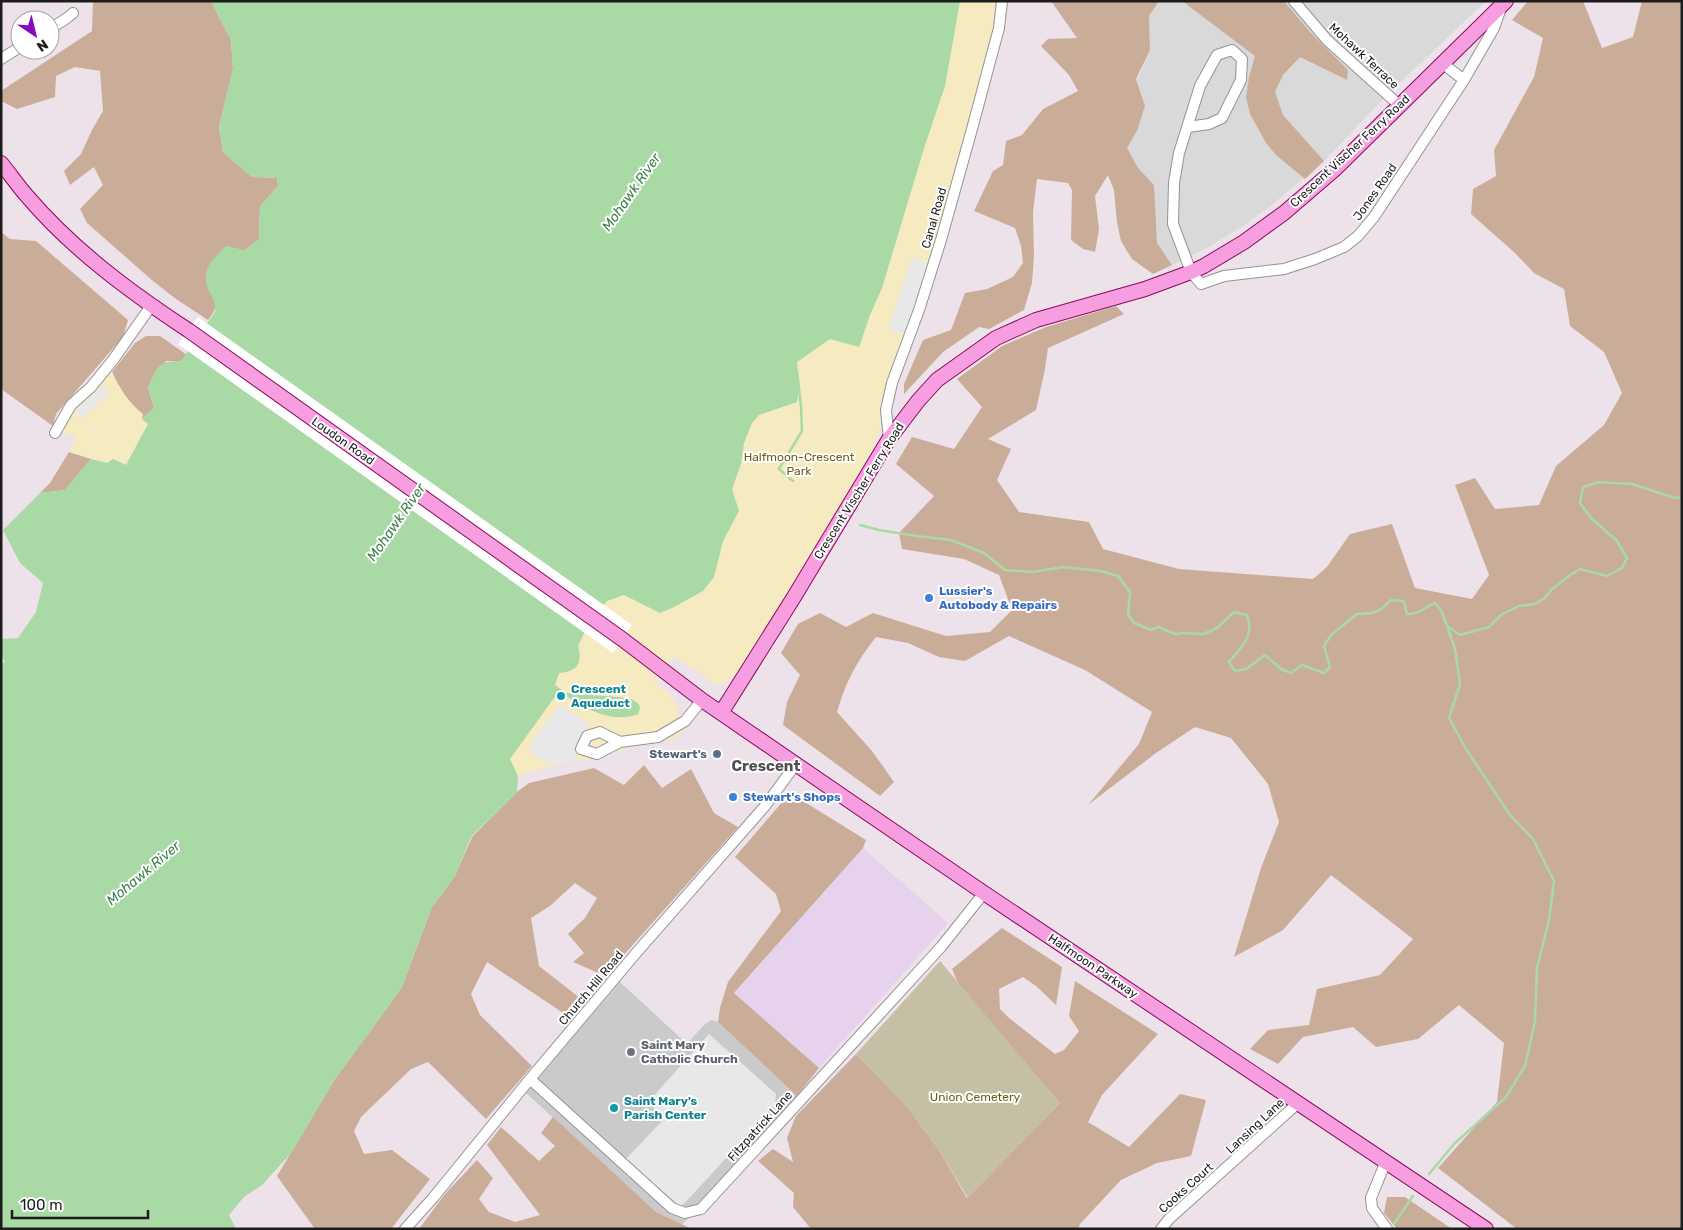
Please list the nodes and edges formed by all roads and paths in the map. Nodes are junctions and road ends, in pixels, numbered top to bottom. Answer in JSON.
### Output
{"nodes":[{"id":1,"x":1002,"y":1,"type":"edge"},
{"id":2,"x":1294,"y":1,"type":"edge"},
{"id":3,"x":1504,"y":3,"type":"edge"},
{"id":4,"x":73,"y":12,"type":"dead end"},
{"id":5,"x":60,"y":23,"type":"edge"},
{"id":6,"x":1442,"y":63,"type":"junction"},
{"id":7,"x":1464,"y":80,"type":"junction"},
{"id":8,"x":1400,"y":105,"type":"junction"},
{"id":9,"x":1188,"y":127,"type":"junction"},
{"id":10,"x":1,"y":163,"type":"edge"},
{"id":11,"x":1191,"y":272,"type":"junction"},
{"id":12,"x":151,"y":306,"type":"junction"},
{"id":13,"x":55,"y":433,"type":"dead end"},
{"id":14,"x":889,"y":439,"type":"junction"},
{"id":15,"x":702,"y":700,"type":"junction"},
{"id":16,"x":721,"y":713,"type":"junction"},
{"id":17,"x":620,"y":742,"type":"dead end"},
{"id":18,"x":796,"y":764,"type":"junction"},
{"id":19,"x":984,"y":893,"type":"junction"},
{"id":20,"x":530,"y":1079,"type":"junction"},
{"id":21,"x":1297,"y":1104,"type":"junction"},
{"id":22,"x":1386,"y":1161,"type":"junction"},
{"id":23,"x":1230,"y":1166,"type":"joint"},
{"id":24,"x":405,"y":1229,"type":"edge"},
{"id":25,"x":1161,"y":1229,"type":"edge"},
{"id":26,"x":1387,"y":1229,"type":"edge"},
{"id":27,"x":1486,"y":1229,"type":"edge"}],
"edges":[{"from":1,"to":14,"type":"street","name":"Canal Road"},
{"from":2,"to":8,"type":"street","name":"Mohawk Terrace"},
{"from":3,"to":6,"type":"main road","name":"Crescent Vischer Ferry Road"},
{"from":3,"to":7,"type":"street","name":"Jones Road"},
{"from":4,"to":5,"type":"street"},
{"from":6,"to":7,"type":"street"},
{"from":6,"to":8,"type":"main road","name":"Crescent Vischer Ferry Road"},
{"from":7,"to":11,"type":"street","name":"Jones Road"},
{"from":8,"to":11,"type":"main road","name":"Crescent Vischer Ferry Road"},
{"from":9,"to":9,"type":"street"},
{"from":9,"to":11,"type":"street"},
{"from":10,"to":12,"type":"main road","name":"Loudon Road"},
{"from":11,"to":14,"type":"main road","name":"Crescent Vischer Ferry Road"},
{"from":12,"to":13,"type":"street"},
{"from":12,"to":15,"type":"main road","name":"Loudon Road"},
{"from":14,"to":16,"type":"main road","name":"Crescent Vischer Ferry Road"},
{"from":15,"to":16,"type":"main road","name":"Halfmoon Parkway"},
{"from":15,"to":17,"type":"street"},
{"from":16,"to":18,"type":"main road","name":"Halfmoon Parkway"},
{"from":18,"to":19,"type":"main road","name":"Halfmoon Parkway"},
{"from":18,"to":20,"type":"street","name":"Church Hill Road"},
{"from":19,"to":20,"type":"street","name":"Fitzpatrick Lane"},
{"from":19,"to":21,"type":"main road","name":"Halfmoon Parkway"},
{"from":20,"to":24,"type":"street","name":"Church Hill Road"},
{"from":21,"to":22,"type":"main road","name":"Halfmoon Parkway"},
{"from":21,"to":23,"type":"street","name":"Lansing Lane"},
{"from":22,"to":26,"type":"street"},
{"from":22,"to":27,"type":"main road","name":"Halfmoon Parkway"},
{"from":23,"to":25,"type":"street","name":"Cooks Court"}]}
